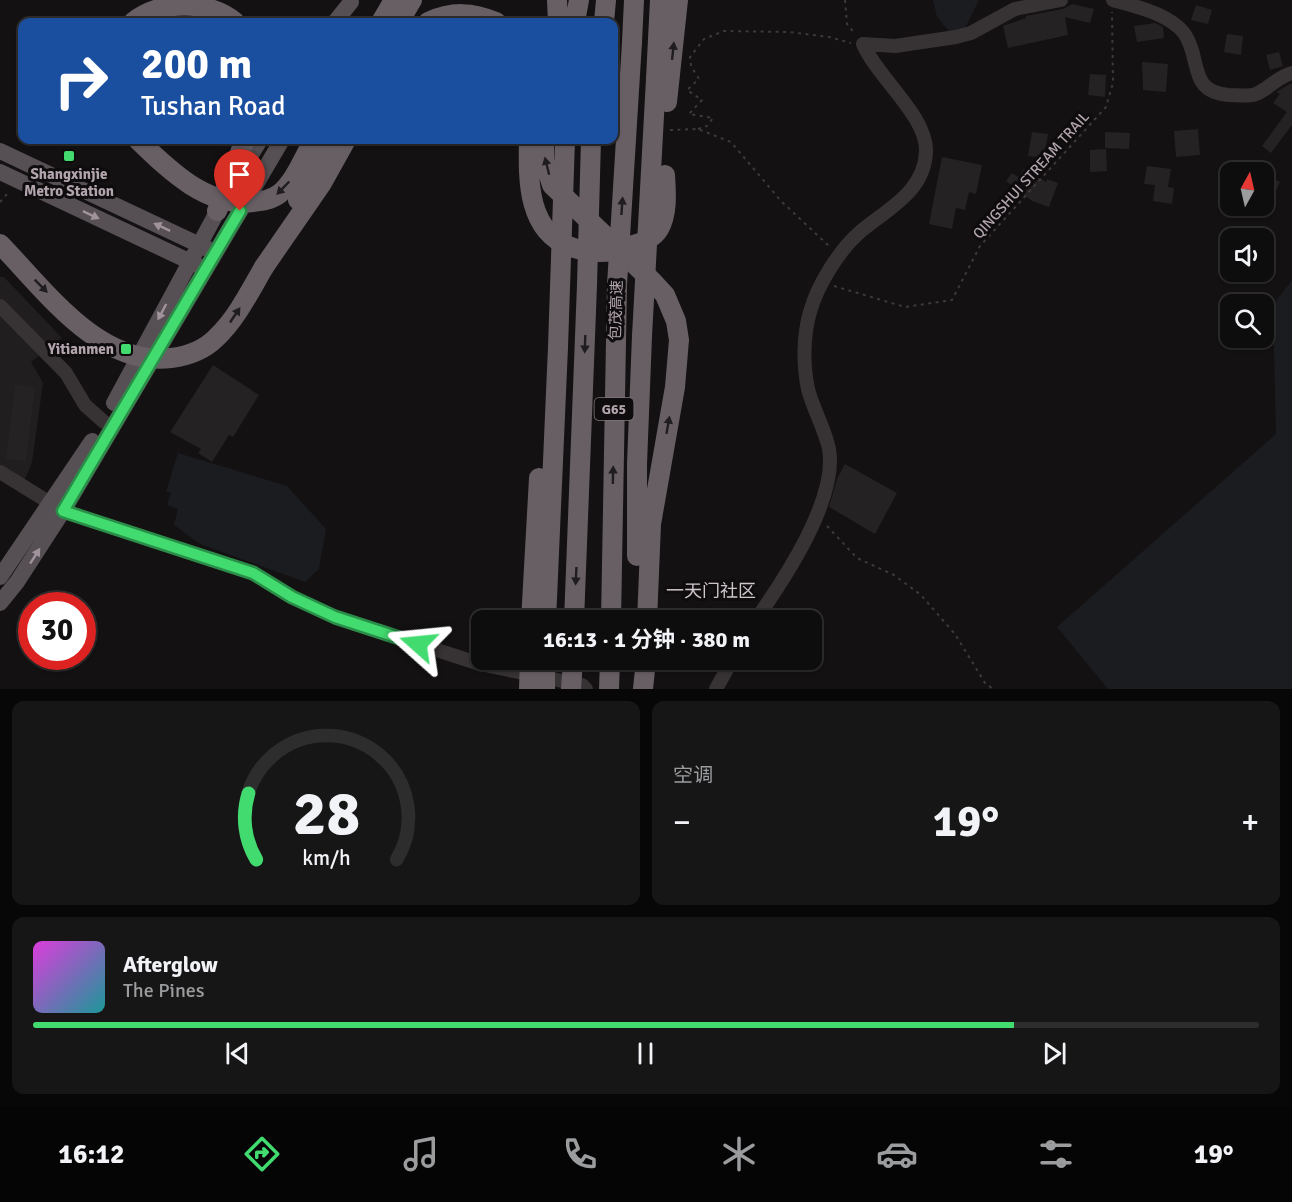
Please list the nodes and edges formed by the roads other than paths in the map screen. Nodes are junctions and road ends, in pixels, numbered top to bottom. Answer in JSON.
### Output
{"nodes":[{"id":1,"x":394,"y":0,"type":"edge"},
{"id":2,"x":412,"y":0,"type":"edge"},
{"id":3,"x":557,"y":0,"type":"edge"},
{"id":4,"x":577,"y":0,"type":"edge"},
{"id":5,"x":606,"y":0,"type":"edge"},
{"id":6,"x":634,"y":0,"type":"edge"},
{"id":7,"x":660,"y":0,"type":"edge"},
{"id":8,"x":678,"y":0,"type":"edge"},
{"id":9,"x":1061,"y":0,"type":"edge"},
{"id":10,"x":352,"y":1,"type":"edge"},
{"id":11,"x":1113,"y":6,"type":"edge"},
{"id":12,"x":140,"y":18,"type":"edge"},
{"id":13,"x":231,"y":18,"type":"edge"},
{"id":14,"x":338,"y":18,"type":"edge"},
{"id":15,"x":346,"y":18,"type":"edge"},
{"id":16,"x":383,"y":18,"type":"edge"},
{"id":17,"x":401,"y":18,"type":"edge"},
{"id":18,"x":437,"y":18,"type":"edge"},
{"id":19,"x":487,"y":18,"type":"edge"},
{"id":20,"x":565,"y":18,"type":"edge"},
{"id":21,"x":570,"y":18,"type":"edge"},
{"id":22,"x":604,"y":18,"type":"edge"},
{"id":23,"x":1292,"y":73,"type":"edge"},
{"id":24,"x":142,"y":144,"type":"edge"},
{"id":25,"x":243,"y":144,"type":"edge"},
{"id":26,"x":258,"y":144,"type":"edge"},
{"id":27,"x":280,"y":144,"type":"edge"},
{"id":28,"x":311,"y":144,"type":"edge"},
{"id":29,"x":330,"y":144,"type":"edge"},
{"id":30,"x":344,"y":144,"type":"edge"},
{"id":31,"x":529,"y":144,"type":"edge"},
{"id":32,"x":544,"y":144,"type":"edge"},
{"id":33,"x":565,"y":144,"type":"edge"},
{"id":34,"x":591,"y":144,"type":"edge"},
{"id":35,"x":0,"y":151,"type":"edge"},
{"id":36,"x":0,"y":172,"type":"edge"},
{"id":37,"x":217,"y":211,"type":"junction"},
{"id":38,"x":0,"y":244,"type":"edge"},
{"id":39,"x":198,"y":244,"type":"junction"},
{"id":40,"x":214,"y":253,"type":"junction"},
{"id":41,"x":197,"y":265,"type":"junction"},
{"id":42,"x":264,"y":267,"type":"junction"},
{"id":43,"x":0,"y":306,"type":"edge"},
{"id":44,"x":5,"y":321,"type":"edge"},
{"id":45,"x":104,"y":422,"type":"junction"},
{"id":46,"x":0,"y":472,"type":"edge"},
{"id":47,"x":543,"y":505,"type":"junction"},
{"id":48,"x":57,"y":507,"type":"junction"},
{"id":49,"x":644,"y":526,"type":"junction"},
{"id":50,"x":0,"y":577,"type":"edge"},
{"id":51,"x":0,"y":603,"type":"edge"},
{"id":52,"x":532,"y":610,"type":"edge"},
{"id":53,"x":546,"y":610,"type":"edge"},
{"id":54,"x":575,"y":610,"type":"edge"},
{"id":55,"x":611,"y":610,"type":"edge"},
{"id":56,"x":639,"y":610,"type":"edge"},
{"id":57,"x":647,"y":610,"type":"edge"},
{"id":58,"x":763,"y":610,"type":"edge"},
{"id":59,"x":530,"y":670,"type":"edge"},
{"id":60,"x":546,"y":670,"type":"edge"},
{"id":61,"x":572,"y":670,"type":"edge"},
{"id":62,"x":610,"y":670,"type":"edge"},
{"id":63,"x":638,"y":670,"type":"edge"},
{"id":64,"x":645,"y":670,"type":"edge"},
{"id":65,"x":726,"y":670,"type":"edge"},
{"id":66,"x":529,"y":689,"type":"edge"},
{"id":67,"x":545,"y":689,"type":"edge"},
{"id":68,"x":571,"y":689,"type":"edge"},
{"id":69,"x":586,"y":689,"type":"edge"},
{"id":70,"x":609,"y":689,"type":"edge"},
{"id":71,"x":638,"y":689,"type":"edge"},
{"id":72,"x":643,"y":689,"type":"edge"},
{"id":73,"x":716,"y":689,"type":"edge"}],
"edges":[{"from":1,"to":16,"type":"highway"},
{"from":2,"to":17,"type":"highway"},
{"from":3,"to":20,"type":"highway"},
{"from":4,"to":21,"type":"highway"},
{"from":5,"to":22,"type":"highway"},
{"from":55,"to":6,"type":"highway","name":"包茂高速","number":"G65","one_way":true,"bridge":true},
{"from":7,"to":49,"type":"highway","bridge":true},
{"from":31,"to":8,"type":"highway","one_way":true,"bridge":true},
{"from":9,"to":58,"type":"street"},
{"from":10,"to":14,"type":"main road"},
{"from":10,"to":15,"type":"main road"},
{"from":11,"to":23,"type":"street"},
{"from":12,"to":13,"type":"highway"},
{"from":18,"to":19,"type":"highway"},
{"from":28,"to":24,"type":"highway","one_way":true,"bridge":true},
{"from":25,"to":37,"type":"highway"},
{"from":26,"to":37,"type":"main road"},
{"from":27,"to":40,"type":"main road"},
{"from":29,"to":42,"type":"highway"},
{"from":30,"to":42,"type":"highway"},
{"from":49,"to":32,"type":"highway","one_way":true,"bridge":true},
{"from":33,"to":47,"type":"highway","bridge":true},
{"from":34,"to":54,"type":"highway","name":"包茂高速","number":"G65","one_way":true,"bridge":true},
{"from":39,"to":35,"type":"main road","one_way":true},
{"from":36,"to":41,"type":"main road","one_way":true},
{"from":37,"to":39,"type":"main road"},
{"from":38,"to":42,"type":"highway","one_way":true,"bridge":true},
{"from":39,"to":40,"type":"main road"},
{"from":39,"to":41,"type":"main road"},
{"from":40,"to":41,"type":"main road"},
{"from":41,"to":45,"type":"main road","one_way":true},
{"from":41,"to":48,"type":"main road"},
{"from":43,"to":44,"type":"street"},
{"from":44,"to":45,"type":"street"},
{"from":45,"to":48,"type":"main road"},
{"from":46,"to":48,"type":"street"},
{"from":47,"to":52,"type":"highway"},
{"from":47,"to":53,"type":"highway"},
{"from":48,"to":50,"type":"main road"},
{"from":51,"to":48,"type":"main road","one_way":true},
{"from":48,"to":69,"type":"street"},
{"from":49,"to":56,"type":"highway"},
{"from":49,"to":57,"type":"highway"},
{"from":59,"to":66,"type":"highway","bridge":true},
{"from":60,"to":67,"type":"highway","bridge":true},
{"from":61,"to":68,"type":"highway","bridge":true},
{"from":62,"to":70,"type":"highway"},
{"from":63,"to":71,"type":"highway"},
{"from":64,"to":72,"type":"highway"},
{"from":65,"to":73,"type":"street"}]}
